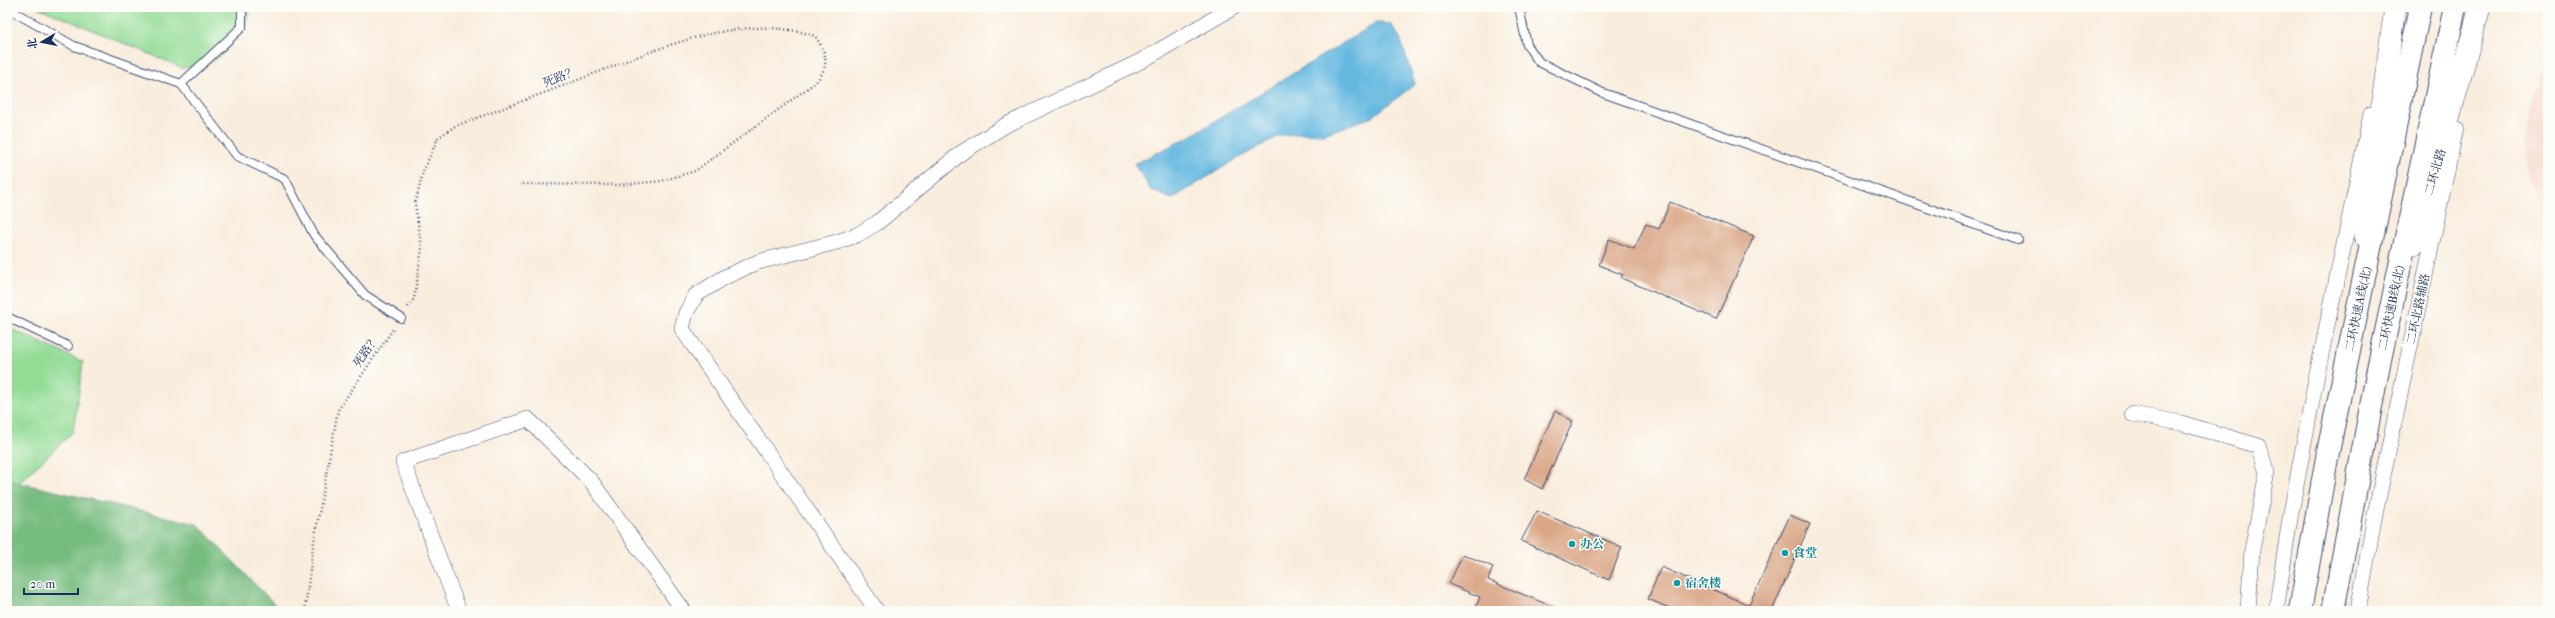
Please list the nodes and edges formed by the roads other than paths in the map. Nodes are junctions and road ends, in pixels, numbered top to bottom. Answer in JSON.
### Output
{"nodes":[{"id":1,"x":242,"y":7,"type":"edge"},
{"id":2,"x":1234,"y":7,"type":"edge"},
{"id":3,"x":1519,"y":7,"type":"edge"},
{"id":4,"x":2394,"y":7,"type":"edge"},
{"id":5,"x":2420,"y":7,"type":"edge"},
{"id":6,"x":2455,"y":7,"type":"edge"},
{"id":7,"x":2481,"y":7,"type":"edge"},
{"id":8,"x":7,"y":8,"type":"edge"},
{"id":9,"x":181,"y":84,"type":"junction"},
{"id":10,"x":2018,"y":240,"type":"dead end"},
{"id":11,"x":7,"y":317,"type":"edge"},
{"id":12,"x":401,"y":318,"type":"road end"},
{"id":13,"x":2353,"y":331,"type":"junction"},
{"id":14,"x":2385,"y":336,"type":"junction"},
{"id":15,"x":68,"y":346,"type":"dead end"},
{"id":16,"x":2132,"y":414,"type":"dead end"},
{"id":17,"x":459,"y":611,"type":"edge"},
{"id":18,"x":684,"y":611,"type":"edge"},
{"id":19,"x":877,"y":611,"type":"edge"},
{"id":20,"x":2248,"y":611,"type":"edge"},
{"id":21,"x":2276,"y":611,"type":"edge"},
{"id":22,"x":2300,"y":611,"type":"edge"},
{"id":23,"x":2333,"y":611,"type":"edge"},
{"id":24,"x":2358,"y":611,"type":"edge"}],
"edges":[{"from":1,"to":9,"type":"lane"},
{"from":2,"to":19,"type":"street"},
{"from":3,"to":10,"type":"lane"},
{"from":4,"to":13,"type":"main road"},
{"from":4,"to":21,"type":"street"},
{"from":5,"to":13,"type":"highway","name":"二环快速A线(北)"},
{"from":6,"to":14,"type":"highway","name":"二环快速B线(北)"},
{"from":7,"to":14,"type":"main road","name":"二环北路"},
{"from":7,"to":24,"type":"street","name":"二环北路辅路"},
{"from":8,"to":9,"type":"lane"},
{"from":9,"to":12,"type":"lane"},
{"from":11,"to":15,"type":"lane"},
{"from":13,"to":22,"type":"highway","name":"二环快速A线(北)"},
{"from":14,"to":23,"type":"highway","name":"二环快速B线(北)"},
{"from":16,"to":20,"type":"street"},
{"from":17,"to":18,"type":"street"}]}
